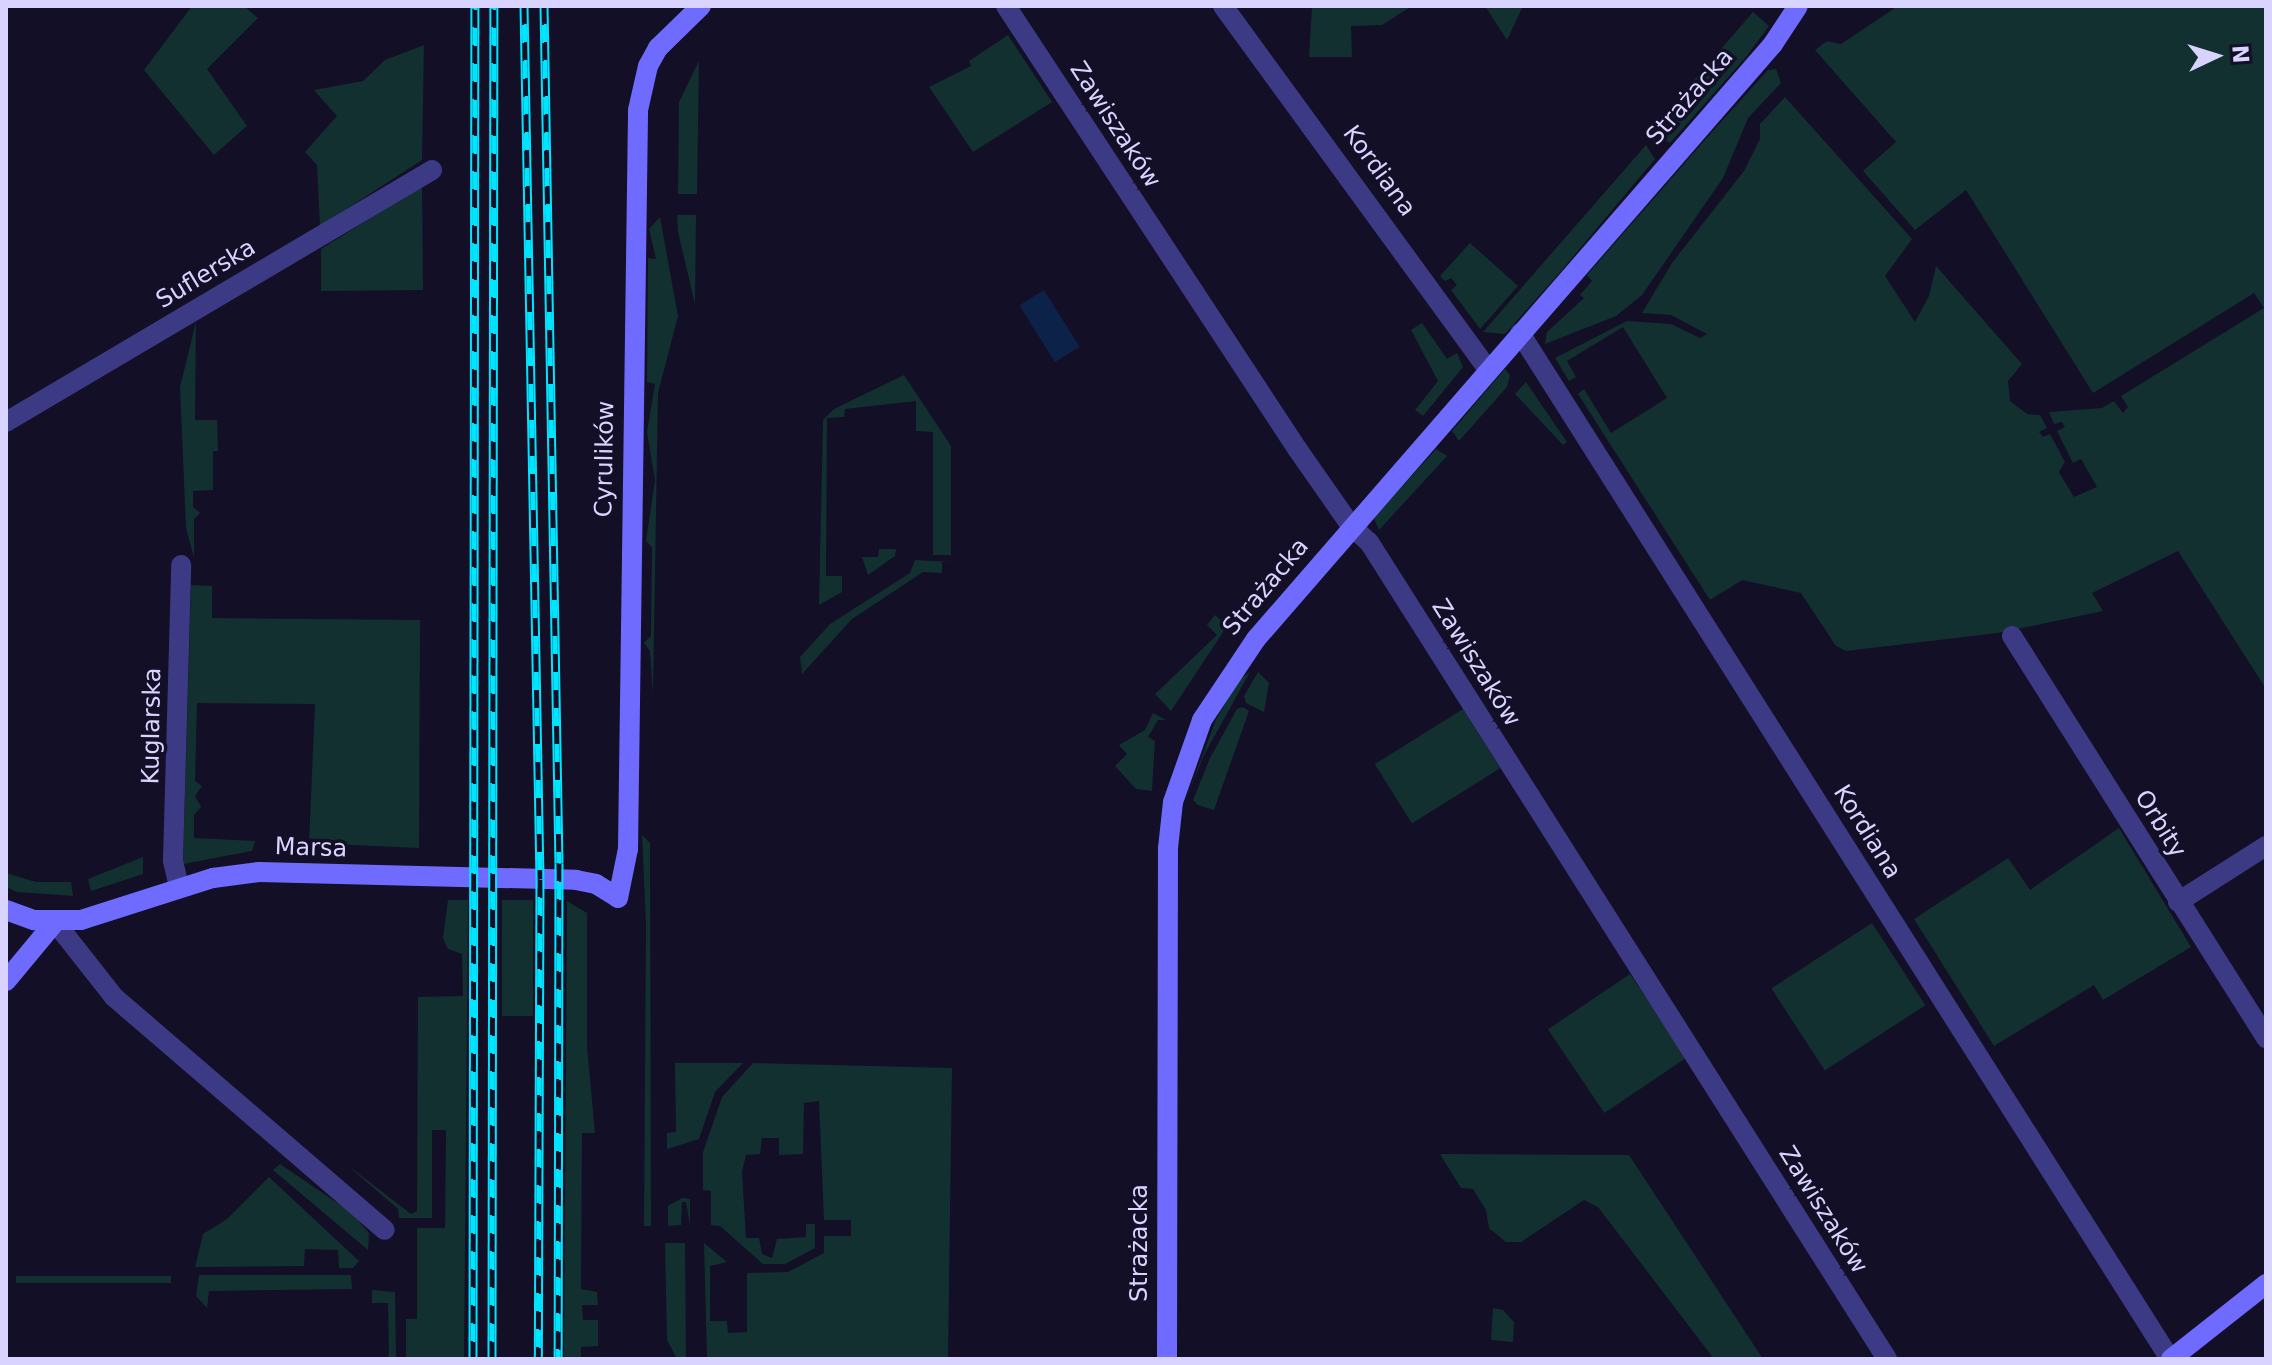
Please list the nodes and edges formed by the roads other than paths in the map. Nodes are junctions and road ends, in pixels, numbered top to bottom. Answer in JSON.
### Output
{"nodes":[{"id":1,"x":701,"y":6,"type":"edge"},
{"id":2,"x":1006,"y":6,"type":"edge"},
{"id":3,"x":1223,"y":6,"type":"edge"},
{"id":4,"x":1798,"y":6,"type":"edge"},
{"id":5,"x":432,"y":170,"type":"dead end"},
{"id":6,"x":1520,"y":333,"type":"junction"},
{"id":7,"x":1488,"y":369,"type":"junction"},
{"id":8,"x":6,"y":422,"type":"edge"},
{"id":9,"x":1351,"y":526,"type":"junction"},
{"id":10,"x":181,"y":565,"type":"dead end"},
{"id":11,"x":2012,"y":636,"type":"dead end"},
{"id":12,"x":2266,"y":846,"type":"edge"},
{"id":13,"x":179,"y":887,"type":"junction"},
{"id":14,"x":618,"y":898,"type":"joint"},
{"id":15,"x":2178,"y":902,"type":"junction"},
{"id":16,"x":6,"y":910,"type":"edge"},
{"id":17,"x":55,"y":922,"type":"junction"},
{"id":18,"x":6,"y":981,"type":"edge"},
{"id":19,"x":2266,"y":1038,"type":"edge"},
{"id":20,"x":385,"y":1230,"type":"dead end"},
{"id":21,"x":2266,"y":1284,"type":"edge"},
{"id":22,"x":1167,"y":1359,"type":"edge"},
{"id":23,"x":1887,"y":1359,"type":"edge"},
{"id":24,"x":2170,"y":1359,"type":"edge"}],
"edges":[{"from":1,"to":14,"type":"street","name":"Cyrulików"},
{"from":2,"to":9,"type":"street","name":"Zawiszaków"},
{"from":3,"to":7,"type":"street","name":"Kordiana"},
{"from":4,"to":6,"type":"street","name":"Strażacka"},
{"from":5,"to":8,"type":"street","name":"Suflerska"},
{"from":6,"to":7,"type":"street","name":"Strażacka"},
{"from":6,"to":24,"type":"street","name":"Kordiana"},
{"from":7,"to":9,"type":"street","name":"Strażacka"},
{"from":9,"to":22,"type":"street","name":"Strażacka"},
{"from":9,"to":23,"type":"street","name":"Zawiszaków"},
{"from":10,"to":13,"type":"street","name":"Kuglarska"},
{"from":11,"to":15,"type":"street","name":"Orbity"},
{"from":12,"to":15,"type":"street"},
{"from":13,"to":14,"type":"street","name":"Marsa"},
{"from":13,"to":17,"type":"street","name":"Marsa"},
{"from":15,"to":19,"type":"street","name":"Orbity"},
{"from":16,"to":17,"type":"street","name":"Marsa"},
{"from":17,"to":18,"type":"street"},
{"from":17,"to":20,"type":"street"},
{"from":21,"to":24,"type":"street"}]}
